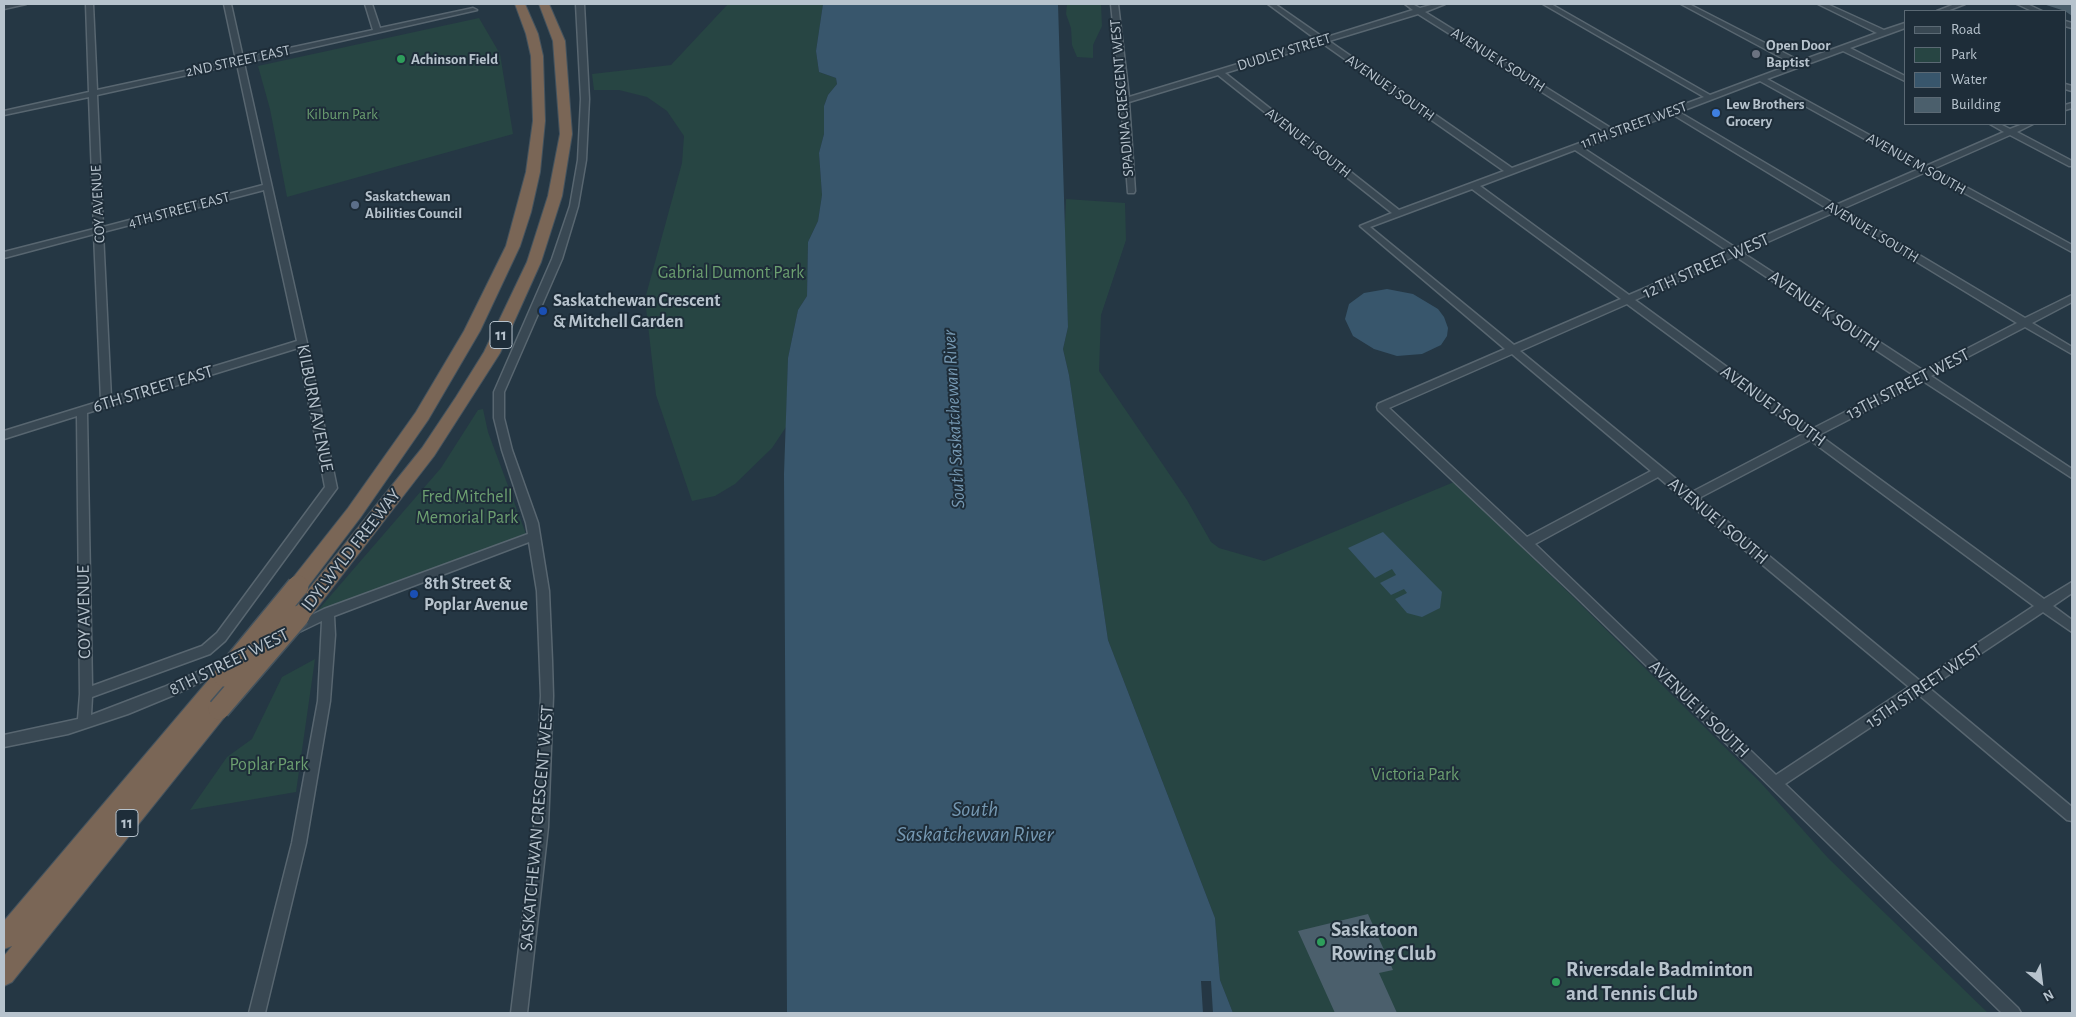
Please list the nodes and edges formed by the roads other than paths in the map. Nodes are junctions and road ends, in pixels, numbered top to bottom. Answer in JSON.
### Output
{"nodes":[{"id":1,"x":22,"y":4,"type":"edge"},
{"id":2,"x":89,"y":4,"type":"edge"},
{"id":3,"x":228,"y":4,"type":"edge"},
{"id":4,"x":368,"y":4,"type":"edge"},
{"id":5,"x":507,"y":4,"type":"edge"},
{"id":6,"x":520,"y":4,"type":"edge"},
{"id":7,"x":544,"y":4,"type":"edge"},
{"id":8,"x":580,"y":4,"type":"edge"},
{"id":9,"x":1114,"y":4,"type":"edge"},
{"id":10,"x":1271,"y":4,"type":"edge"},
{"id":11,"x":1408,"y":4,"type":"edge"},
{"id":12,"x":1442,"y":4,"type":"edge"},
{"id":13,"x":1546,"y":4,"type":"edge"},
{"id":14,"x":1684,"y":4,"type":"edge"},
{"id":15,"x":1822,"y":4,"type":"edge"},
{"id":16,"x":1960,"y":4,"type":"edge"},
{"id":17,"x":2021,"y":4,"type":"edge"},
{"id":18,"x":4,"y":7,"type":"edge"},
{"id":19,"x":472,"y":10,"type":"dead end"},
{"id":20,"x":1944,"y":10,"type":"edge"},
{"id":21,"x":2036,"y":10,"type":"edge"},
{"id":22,"x":1420,"y":11,"type":"junction"},
{"id":23,"x":1904,"y":25,"type":"edge"},
{"id":24,"x":377,"y":30,"type":"junction"},
{"id":25,"x":1882,"y":33,"type":"junction"},
{"id":26,"x":1323,"y":40,"type":"junction"},
{"id":27,"x":1844,"y":48,"type":"junction"},
{"id":28,"x":240,"y":60,"type":"junction"},
{"id":29,"x":1799,"y":64,"type":"junction"},
{"id":30,"x":1219,"y":72,"type":"junction"},
{"id":31,"x":1760,"y":78,"type":"junction"},
{"id":32,"x":1904,"y":78,"type":"edge"},
{"id":33,"x":92,"y":93,"type":"junction"},
{"id":34,"x":1709,"y":97,"type":"junction"},
{"id":35,"x":1125,"y":101,"type":"junction"},
{"id":36,"x":1672,"y":111,"type":"junction"},
{"id":37,"x":4,"y":114,"type":"edge"},
{"id":38,"x":539,"y":121,"type":"junction"},
{"id":39,"x":1996,"y":125,"type":"edge"},
{"id":40,"x":2027,"y":125,"type":"edge"},
{"id":41,"x":2010,"y":132,"type":"junction"},
{"id":42,"x":1612,"y":133,"type":"junction"},
{"id":43,"x":1576,"y":147,"type":"junction"},
{"id":44,"x":2072,"y":164,"type":"edge"},
{"id":45,"x":1926,"y":169,"type":"junction"},
{"id":46,"x":1510,"y":171,"type":"junction"},
{"id":47,"x":1473,"y":185,"type":"junction"},
{"id":48,"x":267,"y":187,"type":"junction"},
{"id":49,"x":1131,"y":191,"type":"dead end"},
{"id":50,"x":1834,"y":209,"type":"junction"},
{"id":51,"x":1398,"y":213,"type":"junction"},
{"id":52,"x":1364,"y":226,"type":"joint"},
{"id":53,"x":99,"y":230,"type":"junction"},
{"id":54,"x":2072,"y":249,"type":"edge"},
{"id":55,"x":1736,"y":252,"type":"junction"},
{"id":56,"x":4,"y":255,"type":"edge"},
{"id":57,"x":2072,"y":298,"type":"edge"},
{"id":58,"x":1628,"y":299,"type":"junction"},
{"id":59,"x":2024,"y":323,"type":"junction"},
{"id":60,"x":302,"y":343,"type":"junction"},
{"id":61,"x":1512,"y":350,"type":"junction"},
{"id":62,"x":2072,"y":351,"type":"edge"},
{"id":63,"x":1922,"y":376,"type":"junction"},
{"id":64,"x":106,"y":404,"type":"junction"},
{"id":65,"x":1382,"y":407,"type":"joint"},
{"id":66,"x":82,"y":411,"type":"junction"},
{"id":67,"x":1811,"y":434,"type":"junction"},
{"id":68,"x":4,"y":435,"type":"edge"},
{"id":69,"x":1658,"y":472,"type":"junction"},
{"id":70,"x":2072,"y":474,"type":"edge"},
{"id":71,"x":1690,"y":498,"type":"junction"},
{"id":72,"x":534,"y":536,"type":"junction"},
{"id":73,"x":1526,"y":543,"type":"junction"},
{"id":74,"x":2072,"y":587,"type":"edge"},
{"id":75,"x":2044,"y":606,"type":"junction"},
{"id":76,"x":328,"y":613,"type":"junction"},
{"id":77,"x":2072,"y":627,"type":"edge"},
{"id":78,"x":1920,"y":688,"type":"junction"},
{"id":79,"x":86,"y":694,"type":"junction"},
{"id":80,"x":84,"y":723,"type":"junction"},
{"id":81,"x":4,"y":741,"type":"edge"},
{"id":82,"x":1775,"y":783,"type":"junction"},
{"id":83,"x":2072,"y":815,"type":"edge"},
{"id":84,"x":4,"y":938,"type":"edge"},
{"id":85,"x":4,"y":974,"type":"edge"},
{"id":86,"x":257,"y":1013,"type":"edge"},
{"id":87,"x":519,"y":1013,"type":"edge"},
{"id":88,"x":2013,"y":1013,"type":"edge"}],
"edges":[{"from":1,"to":18,"type":"street"},
{"from":2,"to":33,"type":"street","name":"COY AVENUE"},
{"from":3,"to":28,"type":"street","name":"KILBURN AVENUE"},
{"from":4,"to":24,"type":"street"},
{"from":5,"to":38,"type":"highway"},
{"from":6,"to":38,"type":"highway","name":"IDYLWYLD FREEWAY","number":"11"},
{"from":7,"to":85,"type":"highway","name":"IDYLWYLD FREEWAY","number":"11","bridge":true},
{"from":8,"to":72,"type":"street","name":"SASKATCHEWAN CRESCENT WEST"},
{"from":9,"to":35,"type":"street","name":"SPADINA CRESCENT WEST"},
{"from":10,"to":26,"type":"street","name":"AVENUE J SOUTH"},
{"from":11,"to":22,"type":"street","name":"AVENUE K SOUTH"},
{"from":12,"to":22,"type":"street","name":"DUDLEY STREET"},
{"from":13,"to":34,"type":"street"},
{"from":14,"to":29,"type":"street"},
{"from":15,"to":25,"type":"street"},
{"from":16,"to":20,"type":"street"},
{"from":17,"to":21,"type":"street"},
{"from":19,"to":24,"type":"street","name":"2ND STREET EAST"},
{"from":22,"to":26,"type":"street","name":"DUDLEY STREET"},
{"from":22,"to":42,"type":"street","name":"AVENUE K SOUTH"},
{"from":23,"to":25,"type":"street","name":"11TH STREET WEST"},
{"from":24,"to":28,"type":"street","name":"2ND STREET EAST"},
{"from":25,"to":27,"type":"street","name":"11TH STREET WEST"},
{"from":26,"to":30,"type":"street","name":"DUDLEY STREET"},
{"from":26,"to":46,"type":"street","name":"AVENUE J SOUTH"},
{"from":27,"to":29,"type":"street","name":"11TH STREET WEST"},
{"from":27,"to":32,"type":"street"},
{"from":28,"to":33,"type":"street","name":"2ND STREET EAST"},
{"from":28,"to":48,"type":"street","name":"KILBURN AVENUE"},
{"from":29,"to":31,"type":"street","name":"11TH STREET WEST"},
{"from":30,"to":35,"type":"street","name":"DUDLEY STREET"},
{"from":30,"to":51,"type":"street","name":"AVENUE I SOUTH"},
{"from":31,"to":34,"type":"street","name":"11TH STREET WEST"},
{"from":31,"to":45,"type":"street","name":"AVENUE M SOUTH"},
{"from":33,"to":37,"type":"street","name":"2ND STREET EAST"},
{"from":33,"to":53,"type":"street","name":"COY AVENUE"},
{"from":34,"to":36,"type":"street","name":"11TH STREET WEST"},
{"from":35,"to":49,"type":"street","name":"SPADINA CRESCENT WEST"},
{"from":36,"to":42,"type":"street","name":"11TH STREET WEST"},
{"from":36,"to":50,"type":"street","name":"AVENUE L SOUTH"},
{"from":38,"to":84,"type":"highway","name":"IDYLWYLD FREEWAY","number":"11","bridge":true},
{"from":39,"to":41,"type":"street"},
{"from":40,"to":41,"type":"street","name":"12TH STREET WEST"},
{"from":41,"to":44,"type":"street"},
{"from":41,"to":45,"type":"street","name":"12TH STREET WEST"},
{"from":42,"to":43,"type":"street","name":"11TH STREET WEST"},
{"from":43,"to":46,"type":"street","name":"11TH STREET WEST"},
{"from":43,"to":55,"type":"street","name":"AVENUE K SOUTH"},
{"from":45,"to":50,"type":"street","name":"12TH STREET WEST"},
{"from":45,"to":54,"type":"street","name":"AVENUE M SOUTH"},
{"from":46,"to":47,"type":"street","name":"11TH STREET WEST"},
{"from":47,"to":51,"type":"street","name":"11TH STREET WEST"},
{"from":47,"to":58,"type":"street","name":"AVENUE J SOUTH"},
{"from":48,"to":53,"type":"street","name":"4TH STREET EAST"},
{"from":48,"to":60,"type":"street","name":"KILBURN AVENUE"},
{"from":50,"to":55,"type":"street","name":"12TH STREET WEST"},
{"from":50,"to":59,"type":"street","name":"AVENUE L SOUTH"},
{"from":51,"to":52,"type":"street","name":"11TH STREET WEST"},
{"from":52,"to":61,"type":"street","name":"AVENUE I SOUTH"},
{"from":53,"to":56,"type":"street","name":"4TH STREET EAST"},
{"from":53,"to":64,"type":"street","name":"COY AVENUE"},
{"from":55,"to":58,"type":"street","name":"12TH STREET WEST"},
{"from":55,"to":63,"type":"street","name":"AVENUE K SOUTH"},
{"from":57,"to":59,"type":"street","name":"13TH STREET WEST"},
{"from":58,"to":61,"type":"street","name":"12TH STREET WEST"},
{"from":58,"to":67,"type":"street","name":"AVENUE J SOUTH"},
{"from":59,"to":62,"type":"street","name":"AVENUE L SOUTH"},
{"from":59,"to":63,"type":"street","name":"13TH STREET WEST"},
{"from":60,"to":64,"type":"street","name":"6TH STREET EAST"},
{"from":60,"to":79,"type":"street","name":"KILBURN AVENUE"},
{"from":61,"to":65,"type":"street","name":"12TH STREET WEST"},
{"from":61,"to":69,"type":"street","name":"AVENUE I SOUTH"},
{"from":63,"to":67,"type":"street","name":"13TH STREET WEST"},
{"from":63,"to":70,"type":"street","name":"AVENUE K SOUTH"},
{"from":64,"to":66,"type":"street","name":"6TH STREET EAST"},
{"from":65,"to":73,"type":"street","name":"AVENUE H SOUTH"},
{"from":66,"to":68,"type":"street","name":"6TH STREET EAST"},
{"from":66,"to":79,"type":"street","name":"COY AVENUE"},
{"from":67,"to":71,"type":"street","name":"13TH STREET WEST"},
{"from":67,"to":75,"type":"street","name":"AVENUE J SOUTH"},
{"from":69,"to":71,"type":"street","name":"AVENUE I SOUTH"},
{"from":69,"to":73,"type":"street"},
{"from":71,"to":78,"type":"street","name":"AVENUE I SOUTH"},
{"from":72,"to":76,"type":"street","name":"8TH STREET WEST"},
{"from":72,"to":87,"type":"street","name":"SASKATCHEWAN CRESCENT WEST"},
{"from":73,"to":82,"type":"street","name":"AVENUE H SOUTH"},
{"from":74,"to":75,"type":"street","name":"15TH STREET WEST"},
{"from":75,"to":77,"type":"street","name":"AVENUE J SOUTH"},
{"from":75,"to":78,"type":"street","name":"15TH STREET WEST"},
{"from":76,"to":80,"type":"street","name":"8TH STREET WEST"},
{"from":76,"to":86,"type":"street"},
{"from":78,"to":82,"type":"street","name":"15TH STREET WEST"},
{"from":78,"to":83,"type":"street","name":"AVENUE I SOUTH"},
{"from":79,"to":80,"type":"street","name":"COY AVENUE"},
{"from":80,"to":81,"type":"street","name":"8TH STREET WEST"},
{"from":82,"to":88,"type":"street","name":"AVENUE H SOUTH"}]}
